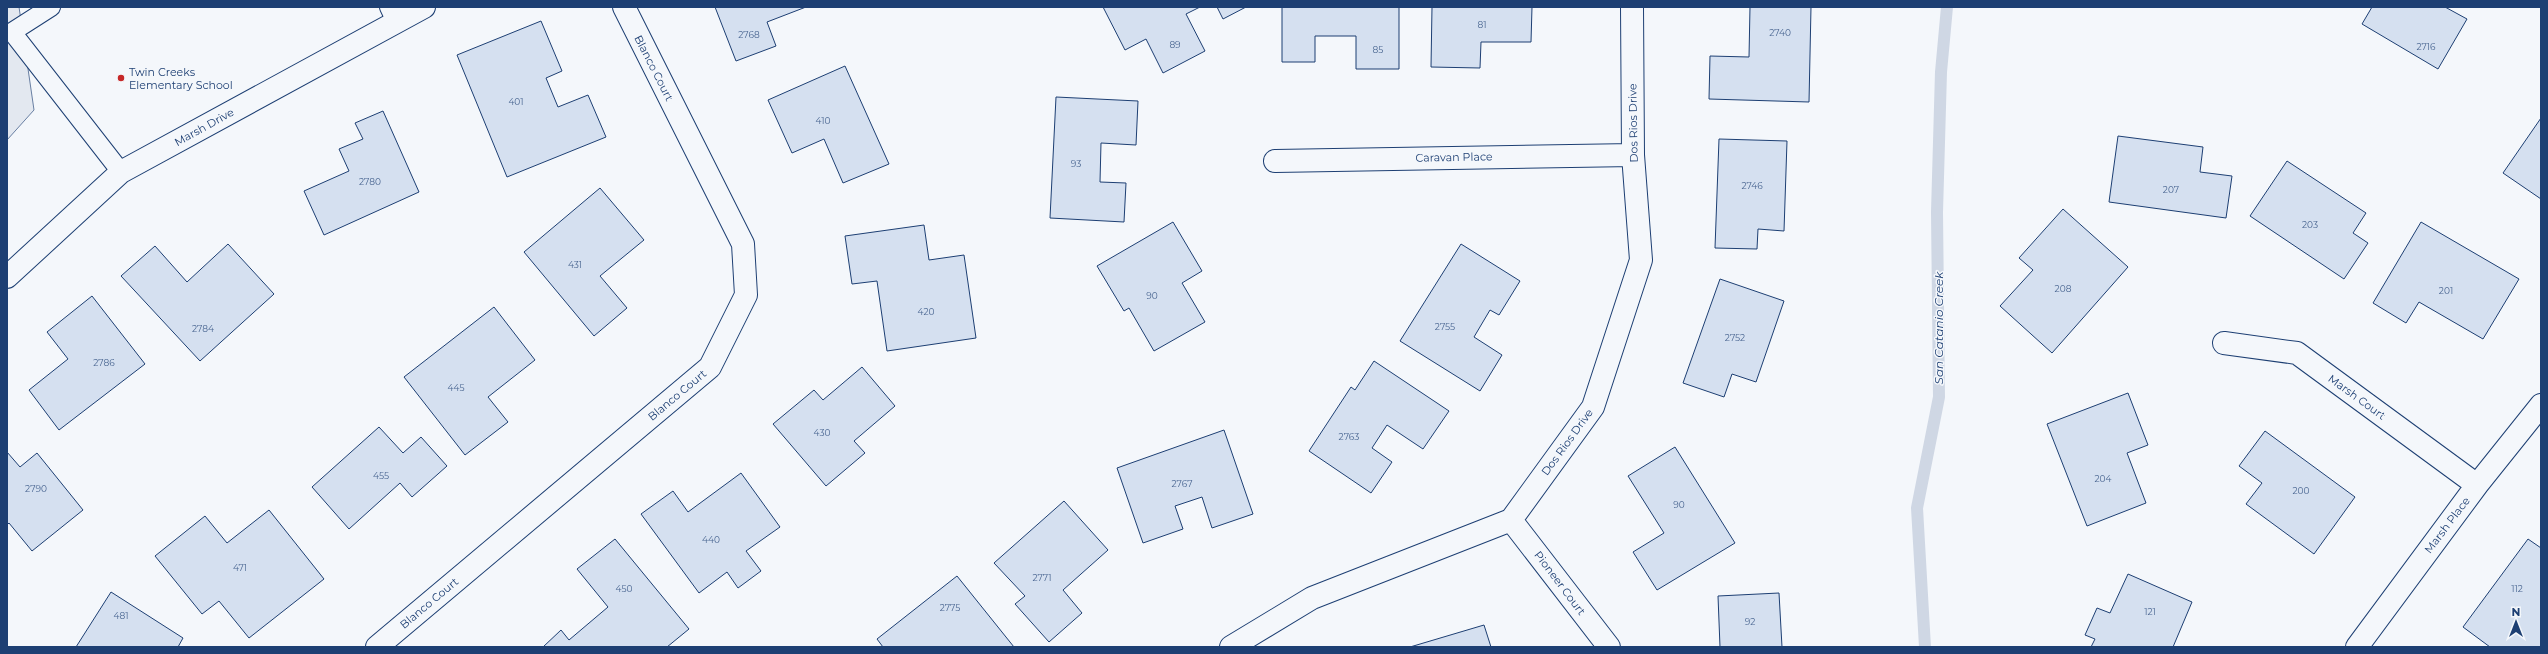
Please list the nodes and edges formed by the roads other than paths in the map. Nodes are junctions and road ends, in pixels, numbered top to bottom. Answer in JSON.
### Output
{"nodes":[{"id":1,"x":51,"y":7,"type":"edge"},
{"id":2,"x":424,"y":7,"type":"edge"},
{"id":3,"x":624,"y":7,"type":"edge"},
{"id":4,"x":1632,"y":7,"type":"edge"},
{"id":5,"x":392,"y":14,"type":"edge"},
{"id":6,"x":1633,"y":155,"type":"junction"},
{"id":7,"x":1275,"y":161,"type":"dead end"},
{"id":8,"x":121,"y":172,"type":"junction"},
{"id":9,"x":7,"y":278,"type":"edge"},
{"id":10,"x":2224,"y":343,"type":"dead end"},
{"id":11,"x":2541,"y":405,"type":"edge"},
{"id":12,"x":2477,"y":485,"type":"junction"},
{"id":13,"x":1511,"y":520,"type":"junction"},
{"id":14,"x":377,"y":647,"type":"edge"},
{"id":15,"x":1231,"y":647,"type":"edge"},
{"id":16,"x":1608,"y":647,"type":"edge"},
{"id":17,"x":2356,"y":647,"type":"edge"}],
"edges":[{"from":1,"to":8,"type":"lane"},
{"from":2,"to":5,"type":"street","name":"Marsh Drive"},
{"from":3,"to":14,"type":"street","name":"Blanco Court"},
{"from":4,"to":6,"type":"street","name":"Dos Rios Drive"},
{"from":5,"to":8,"type":"street","name":"Marsh Drive"},
{"from":6,"to":7,"type":"street","name":"Caravan Place"},
{"from":6,"to":13,"type":"street","name":"Dos Rios Drive"},
{"from":8,"to":9,"type":"street","name":"Marsh Drive"},
{"from":10,"to":12,"type":"street","name":"Marsh Court"},
{"from":11,"to":12,"type":"street","name":"Marsh Place"},
{"from":12,"to":17,"type":"street","name":"Marsh Place"},
{"from":13,"to":15,"type":"street"},
{"from":13,"to":16,"type":"street","name":"Pioneer Court"}]}
